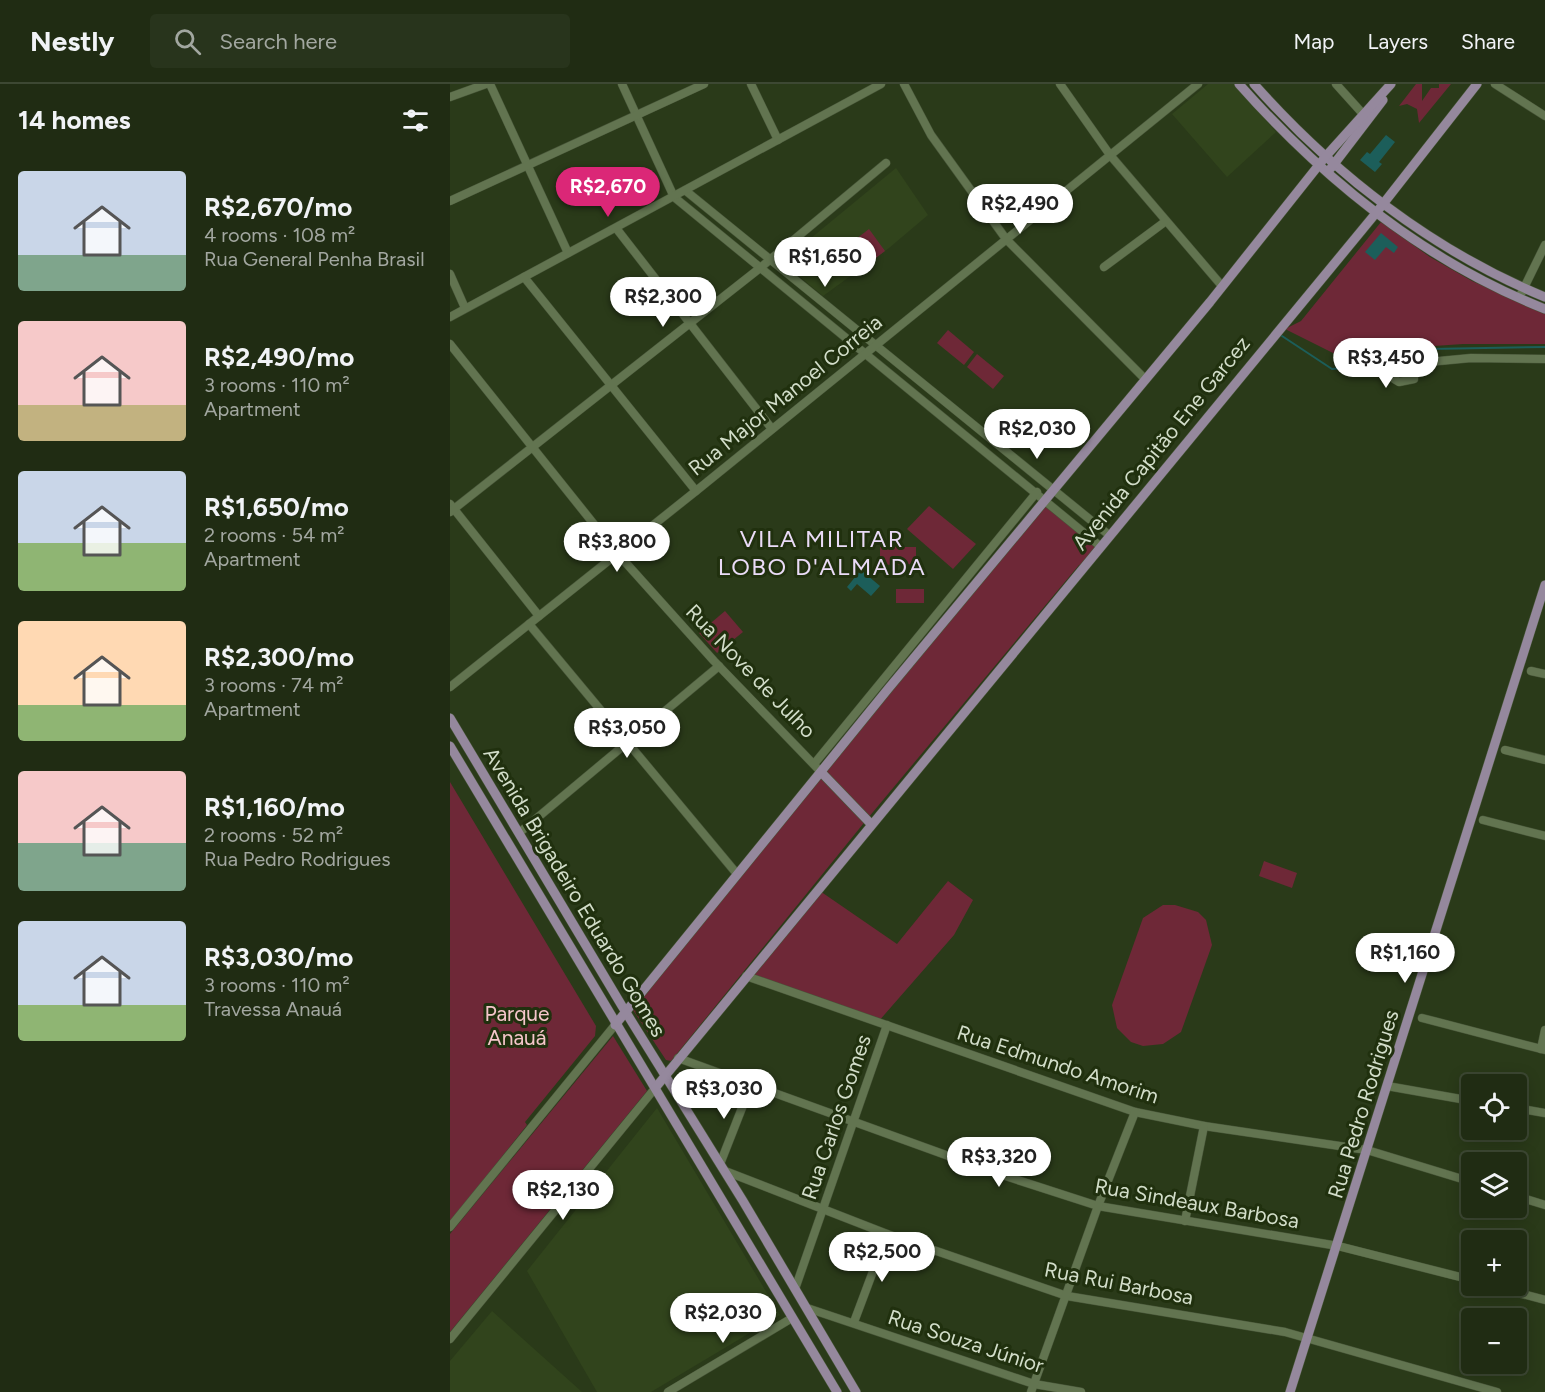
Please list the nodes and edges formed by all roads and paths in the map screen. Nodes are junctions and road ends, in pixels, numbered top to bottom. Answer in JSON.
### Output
{"nodes":[{"id":1,"x":488,"y":84,"type":"edge"},
{"id":2,"x":622,"y":84,"type":"edge"},
{"id":3,"x":704,"y":84,"type":"edge"},
{"id":4,"x":751,"y":84,"type":"edge"},
{"id":5,"x":881,"y":84,"type":"edge"},
{"id":6,"x":904,"y":84,"type":"edge"},
{"id":7,"x":1060,"y":84,"type":"edge"},
{"id":8,"x":1198,"y":84,"type":"edge"},
{"id":9,"x":1239,"y":84,"type":"edge"},
{"id":10,"x":1254,"y":84,"type":"edge"},
{"id":11,"x":1336,"y":84,"type":"edge"},
{"id":12,"x":1392,"y":84,"type":"edge"},
{"id":13,"x":1477,"y":84,"type":"edge"},
{"id":14,"x":1495,"y":84,"type":"edge"},
{"id":15,"x":450,"y":97,"type":"edge"},
{"id":16,"x":1363,"y":114,"type":"junction"},
{"id":17,"x":637,"y":115,"type":"junction"},
{"id":18,"x":1545,"y":116,"type":"edge"},
{"id":19,"x":778,"y":140,"type":"junction"},
{"id":20,"x":1110,"y":155,"type":"junction"},
{"id":21,"x":1326,"y":156,"type":"junction"},
{"id":22,"x":886,"y":163,"type":"dead end"},
{"id":23,"x":1334,"y":163,"type":"junction"},
{"id":24,"x":1319,"y":164,"type":"junction"},
{"id":25,"x":527,"y":166,"type":"junction"},
{"id":26,"x":1328,"y":172,"type":"junction"},
{"id":27,"x":686,"y":191,"type":"junction"},
{"id":28,"x":674,"y":197,"type":"junction"},
{"id":29,"x":450,"y":201,"type":"edge"},
{"id":30,"x":1382,"y":203,"type":"junction"},
{"id":31,"x":1376,"y":213,"type":"junction"},
{"id":32,"x":1166,"y":221,"type":"junction"},
{"id":33,"x":615,"y":228,"type":"junction"},
{"id":34,"x":1006,"y":239,"type":"junction"},
{"id":35,"x":1545,"y":245,"type":"edge"},
{"id":36,"x":568,"y":253,"type":"junction"},
{"id":37,"x":770,"y":260,"type":"junction"},
{"id":38,"x":1104,"y":267,"type":"dead end"},
{"id":39,"x":760,"y":268,"type":"junction"},
{"id":40,"x":450,"y":274,"type":"edge"},
{"id":41,"x":524,"y":277,"type":"junction"},
{"id":42,"x":1222,"y":286,"type":"junction"},
{"id":43,"x":1524,"y":288,"type":"junction"},
{"id":44,"x":1545,"y":297,"type":"edge"},
{"id":45,"x":1519,"y":298,"type":"junction"},
{"id":46,"x":465,"y":308,"type":"junction"},
{"id":47,"x":1545,"y":309,"type":"edge"},
{"id":48,"x":450,"y":317,"type":"edge"},
{"id":49,"x":690,"y":323,"type":"junction"},
{"id":50,"x":450,"y":344,"type":"edge"},
{"id":51,"x":875,"y":344,"type":"junction"},
{"id":52,"x":864,"y":353,"type":"junction"},
{"id":53,"x":1545,"y":359,"type":"edge"},
{"id":54,"x":1414,"y":364,"type":"dead end"},
{"id":55,"x":1145,"y":379,"type":"junction"},
{"id":56,"x":612,"y":384,"type":"junction"},
{"id":57,"x":948,"y":405,"type":"junction"},
{"id":58,"x":941,"y":414,"type":"junction"},
{"id":59,"x":772,"y":429,"type":"junction"},
{"id":60,"x":532,"y":447,"type":"junction"},
{"id":61,"x":1029,"y":471,"type":"junction"},
{"id":62,"x":1022,"y":480,"type":"junction"},
{"id":63,"x":1054,"y":490,"type":"junction"},
{"id":64,"x":696,"y":491,"type":"junction"},
{"id":65,"x":1037,"y":492,"type":"junction"},
{"id":66,"x":1045,"y":499,"type":"junction"},
{"id":67,"x":451,"y":508,"type":"edge"},
{"id":68,"x":1109,"y":535,"type":"junction"},
{"id":69,"x":1100,"y":546,"type":"junction"},
{"id":70,"x":617,"y":553,"type":"junction"},
{"id":71,"x":1545,"y":585,"type":"edge"},
{"id":72,"x":539,"y":616,"type":"junction"},
{"id":73,"x":529,"y":624,"type":"junction"},
{"id":74,"x":718,"y":666,"type":"junction"},
{"id":75,"x":1531,"y":671,"type":"dead end"},
{"id":76,"x":1545,"y":674,"type":"edge"},
{"id":77,"x":450,"y":687,"type":"edge"},
{"id":78,"x":450,"y":718,"type":"edge"},
{"id":79,"x":627,"y":742,"type":"junction"},
{"id":80,"x":450,"y":746,"type":"edge"},
{"id":81,"x":1505,"y":750,"type":"dead end"},
{"id":82,"x":1545,"y":760,"type":"edge"},
{"id":83,"x":814,"y":764,"type":"junction"},
{"id":84,"x":821,"y":772,"type":"junction"},
{"id":85,"x":1483,"y":820,"type":"dead end"},
{"id":86,"x":871,"y":824,"type":"junction"},
{"id":87,"x":519,"y":832,"type":"junction"},
{"id":88,"x":1545,"y":836,"type":"edge"},
{"id":89,"x":737,"y":874,"type":"junction"},
{"id":90,"x":746,"y":976,"type":"junction"},
{"id":91,"x":626,"y":1012,"type":"junction"},
{"id":92,"x":1422,"y":1018,"type":"dead end"},
{"id":93,"x":615,"y":1025,"type":"junction"},
{"id":94,"x":887,"y":1025,"type":"junction"},
{"id":95,"x":1545,"y":1030,"type":"edge"},
{"id":96,"x":1543,"y":1049,"type":"edge"},
{"id":97,"x":678,"y":1058,"type":"junction"},
{"id":98,"x":665,"y":1074,"type":"junction"},
{"id":99,"x":751,"y":1085,"type":"junction"},
{"id":100,"x":1387,"y":1086,"type":"junction"},
{"id":101,"x":656,"y":1087,"type":"junction"},
{"id":102,"x":1461,"y":1099,"type":"edge"},
{"id":103,"x":1527,"y":1110,"type":"edge"},
{"id":104,"x":1135,"y":1112,"type":"junction"},
{"id":105,"x":1545,"y":1113,"type":"edge"},
{"id":106,"x":853,"y":1121,"type":"junction"},
{"id":107,"x":1204,"y":1126,"type":"junction"},
{"id":108,"x":1367,"y":1150,"type":"junction"},
{"id":109,"x":722,"y":1167,"type":"junction"},
{"id":110,"x":1461,"y":1179,"type":"edge"},
{"id":111,"x":1527,"y":1199,"type":"edge"},
{"id":112,"x":743,"y":1200,"type":"junction"},
{"id":113,"x":1545,"y":1204,"type":"edge"},
{"id":114,"x":727,"y":1205,"type":"junction"},
{"id":115,"x":1098,"y":1206,"type":"junction"},
{"id":116,"x":822,"y":1210,"type":"junction"},
{"id":117,"x":1185,"y":1221,"type":"junction"},
{"id":118,"x":757,"y":1224,"type":"junction"},
{"id":119,"x":450,"y":1227,"type":"edge"},
{"id":120,"x":742,"y":1233,"type":"junction"},
{"id":121,"x":887,"y":1234,"type":"junction"},
{"id":122,"x":1338,"y":1246,"type":"junction"},
{"id":123,"x":1461,"y":1277,"type":"edge"},
{"id":124,"x":795,"y":1289,"type":"junction"},
{"id":125,"x":1527,"y":1295,"type":"edge"},
{"id":126,"x":1067,"y":1296,"type":"junction"},
{"id":127,"x":1545,"y":1300,"type":"edge"},
{"id":128,"x":807,"y":1308,"type":"junction"},
{"id":129,"x":792,"y":1318,"type":"junction"},
{"id":130,"x":854,"y":1322,"type":"junction"},
{"id":131,"x":450,"y":1339,"type":"edge"},
{"id":132,"x":1307,"y":1339,"type":"junction"},
{"id":133,"x":1033,"y":1388,"type":"edge"},
{"id":134,"x":668,"y":1392,"type":"edge"},
{"id":135,"x":837,"y":1392,"type":"edge"},
{"id":136,"x":856,"y":1392,"type":"edge"},
{"id":137,"x":1081,"y":1392,"type":"edge"},
{"id":138,"x":1290,"y":1392,"type":"edge"},
{"id":139,"x":1497,"y":1392,"type":"edge"}],
"edges":[{"from":1,"to":15,"type":"street"},
{"from":1,"to":25,"type":"street"},
{"from":2,"to":17,"type":"street"},
{"from":3,"to":17,"type":"street"},
{"from":4,"to":19,"type":"street"},
{"from":5,"to":19,"type":"street"},
{"from":6,"to":34,"type":"street"},
{"from":7,"to":20,"type":"street"},
{"from":8,"to":20,"type":"street","name":"Rua Major Manoel Correia"},
{"from":9,"to":24,"type":"main road"},
{"from":10,"to":21,"type":"main road"},
{"from":11,"to":16,"type":"street"},
{"from":12,"to":16,"type":"main road"},
{"from":12,"to":23,"type":"main road"},
{"from":13,"to":30,"type":"main road","name":"Avenida Capitão Ene Garcez"},
{"from":14,"to":18,"type":"street"},
{"from":16,"to":21,"type":"main road"},
{"from":17,"to":25,"type":"street"},
{"from":17,"to":28,"type":"street"},
{"from":19,"to":27,"type":"street"},
{"from":20,"to":32,"type":"street"},
{"from":20,"to":34,"type":"street","name":"Rua Major Manoel Correia"},
{"from":21,"to":23,"type":"main road"},
{"from":21,"to":24,"type":"main road"},
{"from":22,"to":37,"type":"street"},
{"from":23,"to":26,"type":"main road"},
{"from":23,"to":30,"type":"main road"},
{"from":24,"to":26,"type":"main road"},
{"from":24,"to":42,"type":"main road"},
{"from":25,"to":29,"type":"street"},
{"from":25,"to":36,"type":"street"},
{"from":26,"to":31,"type":"main road"},
{"from":27,"to":28,"type":"street"},
{"from":27,"to":37,"type":"street"},
{"from":28,"to":33,"type":"street"},
{"from":28,"to":39,"type":"street"},
{"from":30,"to":31,"type":"main road","name":"Avenida Capitão Ene Garcez"},
{"from":30,"to":43,"type":"main road"},
{"from":31,"to":45,"type":"main road"},
{"from":31,"to":68,"type":"main road","name":"Avenida Capitão Ene Garcez"},
{"from":32,"to":38,"type":"street"},
{"from":32,"to":42,"type":"street"},
{"from":33,"to":36,"type":"street"},
{"from":33,"to":49,"type":"street"},
{"from":34,"to":51,"type":"street","name":"Rua Major Manoel Correia"},
{"from":34,"to":55,"type":"street"},
{"from":35,"to":43,"type":"street"},
{"from":36,"to":41,"type":"street"},
{"from":37,"to":39,"type":"street"},
{"from":37,"to":51,"type":"street"},
{"from":39,"to":49,"type":"street"},
{"from":39,"to":52,"type":"street"},
{"from":40,"to":46,"type":"street"},
{"from":41,"to":46,"type":"street"},
{"from":41,"to":56,"type":"street"},
{"from":42,"to":55,"type":"main road"},
{"from":43,"to":44,"type":"main road"},
{"from":43,"to":45,"type":"street"},
{"from":45,"to":47,"type":"main road"},
{"from":46,"to":48,"type":"street"},
{"from":49,"to":56,"type":"street"},
{"from":49,"to":59,"type":"street"},
{"from":50,"to":60,"type":"street","name":"Rua Nove de Julho"},
{"from":51,"to":52,"type":"street","name":"Rua Major Manoel Correia"},
{"from":51,"to":57,"type":"street"},
{"from":52,"to":58,"type":"street"},
{"from":52,"to":59,"type":"street","name":"Rua Major Manoel Correia"},
{"from":53,"to":54,"type":"street"},
{"from":55,"to":63,"type":"main road"},
{"from":56,"to":60,"type":"street"},
{"from":56,"to":64,"type":"street"},
{"from":57,"to":58,"type":"street"},
{"from":57,"to":61,"type":"street"},
{"from":58,"to":62,"type":"street"},
{"from":59,"to":64,"type":"street","name":"Rua Major Manoel Correia"},
{"from":60,"to":67,"type":"street"},
{"from":60,"to":70,"type":"street","name":"Rua Nove de Julho"},
{"from":61,"to":62,"type":"street"},
{"from":61,"to":63,"type":"street"},
{"from":62,"to":65,"type":"street"},
{"from":63,"to":66,"type":"main road"},
{"from":63,"to":68,"type":"street"},
{"from":64,"to":70,"type":"street","name":"Rua Major Manoel Correia"},
{"from":65,"to":66,"type":"street"},
{"from":65,"to":83,"type":"street"},
{"from":66,"to":69,"type":"street"},
{"from":66,"to":84,"type":"main road"},
{"from":67,"to":72,"type":"street"},
{"from":68,"to":69,"type":"main road","name":"Avenida Capitão Ene Garcez"},
{"from":69,"to":86,"type":"main road","name":"Avenida Capitão Ene Garcez"},
{"from":70,"to":72,"type":"street","name":"Rua Major Manoel Correia"},
{"from":70,"to":74,"type":"street","name":"Rua Nove de Julho"},
{"from":71,"to":100,"type":"main road","name":"Rua Pedro Rodrigues"},
{"from":72,"to":73,"type":"street","name":"Rua Major Manoel Correia"},
{"from":73,"to":77,"type":"street","name":"Rua Major Manoel Correia"},
{"from":73,"to":79,"type":"street"},
{"from":74,"to":79,"type":"street"},
{"from":74,"to":83,"type":"street","name":"Rua Nove de Julho"},
{"from":75,"to":76,"type":"street"},
{"from":78,"to":87,"type":"main road","name":"Avenida Brigadeiro Eduardo Gomes"},
{"from":79,"to":87,"type":"street"},
{"from":79,"to":89,"type":"street"},
{"from":80,"to":93,"type":"main road","name":"Avenida Brigadeiro Eduardo Gomes"},
{"from":81,"to":82,"type":"street"},
{"from":83,"to":84,"type":"street","name":"Rua Nove de Julho"},
{"from":84,"to":86,"type":"main road"},
{"from":84,"to":89,"type":"main road"},
{"from":85,"to":88,"type":"street"},
{"from":86,"to":90,"type":"main road","name":"Avenida Capitão Ene Garcez"},
{"from":87,"to":91,"type":"main road","name":"Avenida Brigadeiro Eduardo Gomes"},
{"from":89,"to":91,"type":"main road"},
{"from":90,"to":94,"type":"street","name":"Rua Edmundo Amorim"},
{"from":90,"to":97,"type":"main road","name":"Avenida Capitão Ene Garcez"},
{"from":91,"to":93,"type":"main road"},
{"from":91,"to":98,"type":"main road","name":"Avenida Brigadeiro Eduardo Gomes"},
{"from":92,"to":96,"type":"street"},
{"from":93,"to":101,"type":"main road","name":"Avenida Brigadeiro Eduardo Gomes"},
{"from":93,"to":119,"type":"street"},
{"from":94,"to":104,"type":"street","name":"Rua Edmundo Amorim"},
{"from":94,"to":106,"type":"street","name":"Rua Carlos Gomes"},
{"from":95,"to":96,"type":"street"},
{"from":97,"to":98,"type":"main road","name":"Avenida Capitão Ene Garcez"},
{"from":97,"to":99,"type":"street","name":"Rua Sindeaux Barbosa"},
{"from":98,"to":101,"type":"main road","name":"Avenida Capitão Ene Garcez"},
{"from":98,"to":109,"type":"main road","name":"Avenida Brigadeiro Eduardo Gomes"},
{"from":99,"to":106,"type":"street","name":"Rua Sindeaux Barbosa"},
{"from":99,"to":109,"type":"street"},
{"from":100,"to":102,"type":"street"},
{"from":100,"to":108,"type":"main road","name":"Rua Pedro Rodrigues"},
{"from":101,"to":114,"type":"main road","name":"Avenida Brigadeiro Eduardo Gomes"},
{"from":101,"to":131,"type":"street","name":"Avenida Capitão Ene Garcez"},
{"from":103,"to":105,"type":"street"},
{"from":104,"to":107,"type":"street","name":"Rua Edmundo Amorim"},
{"from":104,"to":115,"type":"street"},
{"from":106,"to":115,"type":"street","name":"Rua Sindeaux Barbosa"},
{"from":106,"to":116,"type":"street","name":"Rua Carlos Gomes"},
{"from":107,"to":108,"type":"street","name":"Rua Edmundo Amorim"},
{"from":107,"to":117,"type":"street"},
{"from":108,"to":110,"type":"street","name":"Rua Edmundo Amorim"},
{"from":108,"to":122,"type":"main road","name":"Rua Pedro Rodrigues"},
{"from":109,"to":112,"type":"main road","name":"Avenida Brigadeiro Eduardo Gomes"},
{"from":109,"to":116,"type":"street","name":"Rua Rui Barbosa"},
{"from":111,"to":113,"type":"street"},
{"from":112,"to":114,"type":"main road"},
{"from":112,"to":118,"type":"main road","name":"Avenida Brigadeiro Eduardo Gomes"},
{"from":114,"to":120,"type":"main road","name":"Avenida Brigadeiro Eduardo Gomes"},
{"from":115,"to":117,"type":"street","name":"Rua Sindeaux Barbosa"},
{"from":115,"to":126,"type":"street"},
{"from":116,"to":121,"type":"street","name":"Rua Rui Barbosa"},
{"from":116,"to":124,"type":"street","name":"Rua Carlos Gomes"},
{"from":117,"to":122,"type":"street","name":"Rua Sindeaux Barbosa"},
{"from":118,"to":120,"type":"main road"},
{"from":118,"to":124,"type":"main road","name":"Avenida Brigadeiro Eduardo Gomes"},
{"from":120,"to":129,"type":"main road","name":"Avenida Brigadeiro Eduardo Gomes"},
{"from":121,"to":126,"type":"street","name":"Rua Rui Barbosa"},
{"from":121,"to":130,"type":"street"},
{"from":122,"to":123,"type":"street","name":"Rua Sindeaux Barbosa"},
{"from":122,"to":132,"type":"main road","name":"Rua Pedro Rodrigues"},
{"from":124,"to":128,"type":"main road","name":"Avenida Brigadeiro Eduardo Gomes"},
{"from":125,"to":127,"type":"street"},
{"from":126,"to":132,"type":"street","name":"Rua Rui Barbosa"},
{"from":126,"to":133,"type":"street"},
{"from":128,"to":130,"type":"street","name":"Rua Souza Júnior"},
{"from":128,"to":136,"type":"main road","name":"Avenida Brigadeiro Eduardo Gomes"},
{"from":129,"to":134,"type":"street"},
{"from":129,"to":135,"type":"main road","name":"Avenida Brigadeiro Eduardo Gomes"},
{"from":130,"to":133,"type":"street","name":"Rua Souza Júnior"},
{"from":132,"to":138,"type":"main road","name":"Rua Pedro Rodrigues"},
{"from":132,"to":139,"type":"street","name":"Rua Rui Barbosa"},
{"from":133,"to":137,"type":"street","name":"Rua Souza Júnior"}]}
